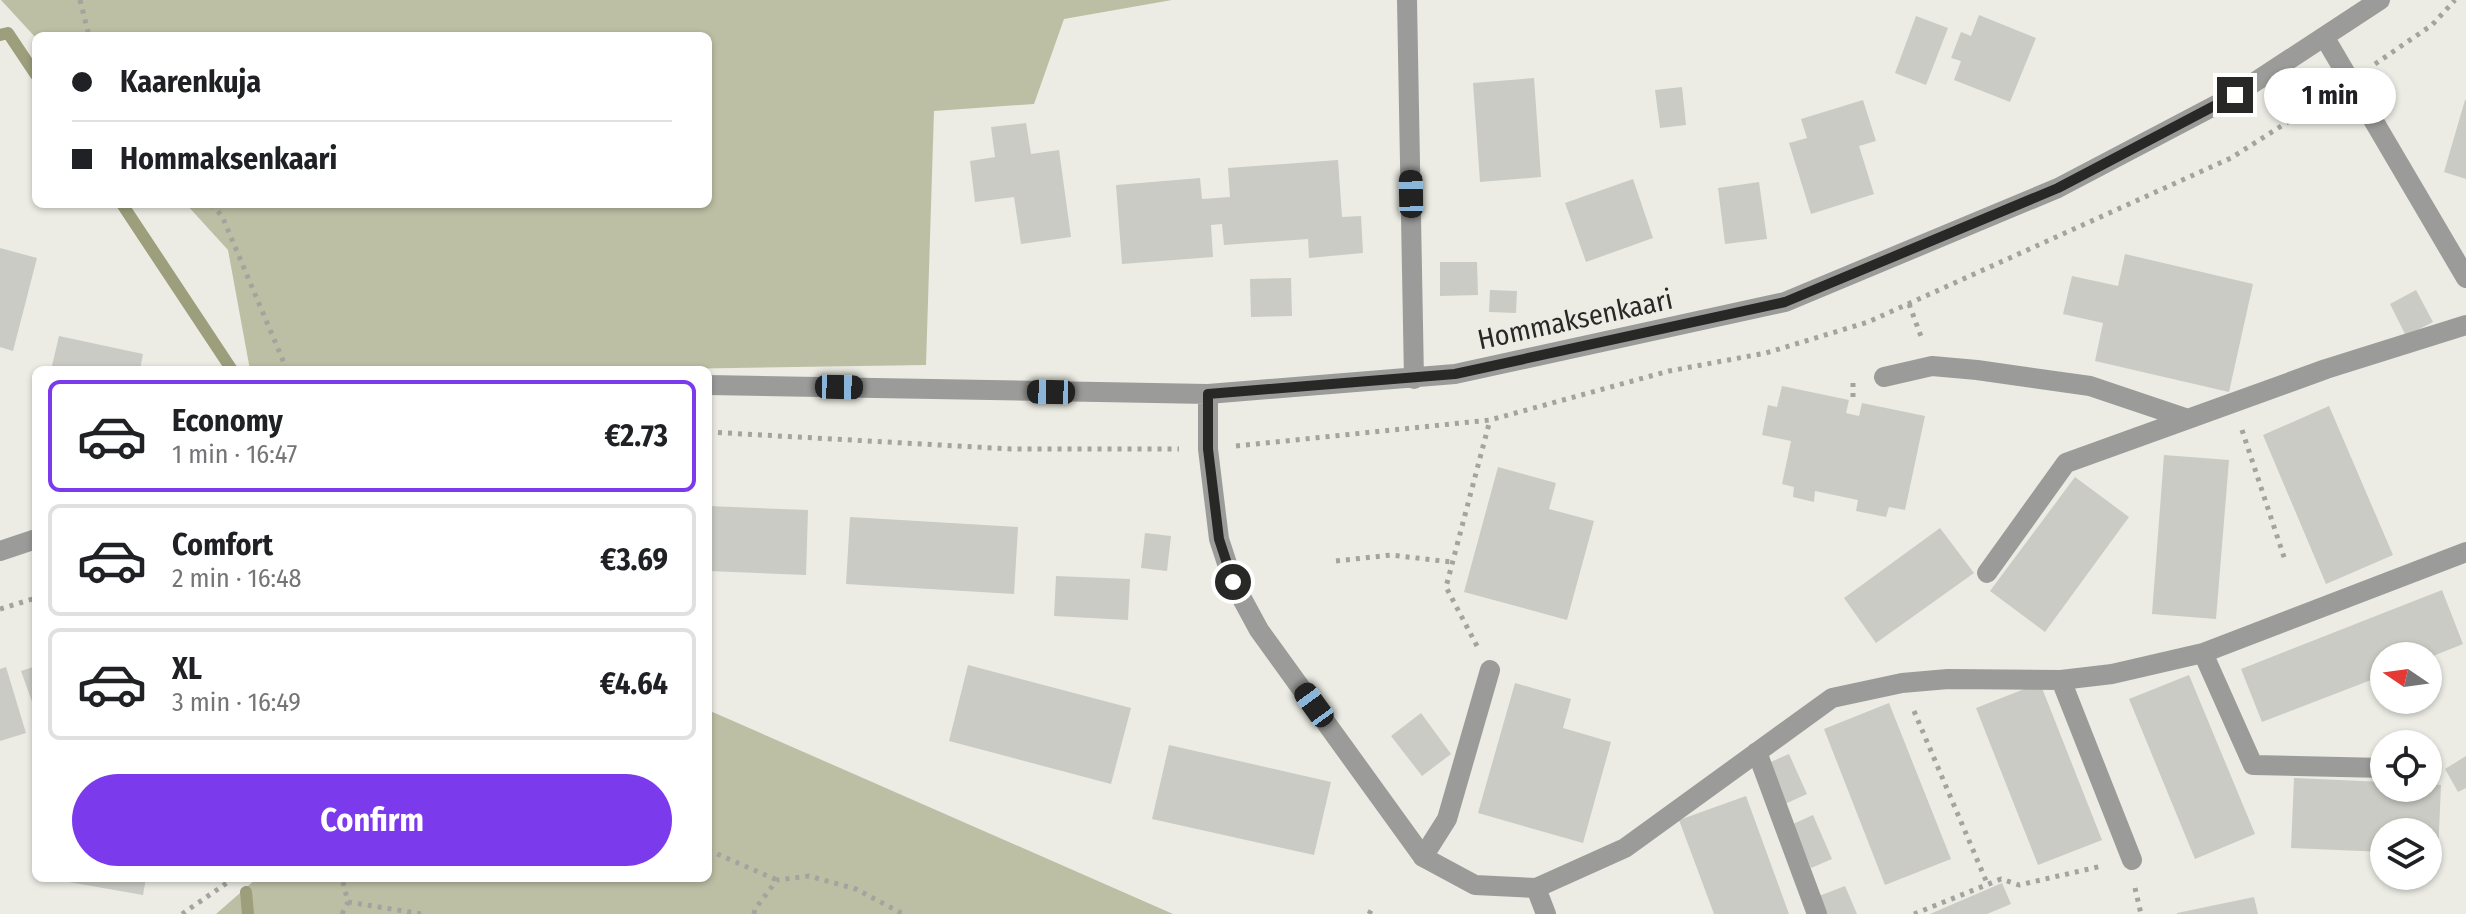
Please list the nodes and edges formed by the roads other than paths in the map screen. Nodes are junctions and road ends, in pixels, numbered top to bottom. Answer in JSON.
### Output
{"nodes":[{"id":1,"x":1407,"y":0,"type":"edge"},
{"id":2,"x":2380,"y":0,"type":"edge"},
{"id":3,"x":2325,"y":38,"type":"junction"},
{"id":4,"x":2466,"y":278,"type":"edge"},
{"id":5,"x":2466,"y":325,"type":"edge"},
{"id":6,"x":1884,"y":377,"type":"dead end"},
{"id":7,"x":1414,"y":379,"type":"junction"},
{"id":8,"x":712,"y":385,"type":"edge"},
{"id":9,"x":1208,"y":394,"type":"junction"},
{"id":10,"x":2188,"y":419,"type":"junction"},
{"id":11,"x":32,"y":540,"type":"edge"},
{"id":12,"x":0,"y":551,"type":"edge"},
{"id":13,"x":2466,"y":552,"type":"edge"},
{"id":14,"x":1987,"y":573,"type":"dead end"},
{"id":15,"x":2203,"y":653,"type":"junction"},
{"id":16,"x":1490,"y":670,"type":"road end"},
{"id":17,"x":2061,"y":680,"type":"junction"},
{"id":18,"x":1757,"y":752,"type":"junction"},
{"id":19,"x":2370,"y":768,"type":"edge"},
{"id":20,"x":1423,"y":857,"type":"junction"},
{"id":21,"x":2132,"y":860,"type":"road end"},
{"id":22,"x":1536,"y":888,"type":"junction"},
{"id":23,"x":1546,"y":914,"type":"edge"},
{"id":24,"x":1817,"y":914,"type":"edge"}],
"edges":[{"from":1,"to":7,"type":"street"},
{"from":2,"to":3,"type":"street","name":"Hommaksenkaari"},
{"from":3,"to":4,"type":"street"},
{"from":3,"to":7,"type":"street","name":"Hommaksenkaari"},
{"from":5,"to":10,"type":"street"},
{"from":6,"to":10,"type":"street"},
{"from":7,"to":9,"type":"street","name":"Hommaksenkaari"},
{"from":8,"to":9,"type":"street","name":"Hommaksenkaari"},
{"from":9,"to":20,"type":"street"},
{"from":10,"to":14,"type":"street"},
{"from":11,"to":12,"type":"street"},
{"from":13,"to":15,"type":"street"},
{"from":15,"to":17,"type":"street"},
{"from":15,"to":19,"type":"street"},
{"from":16,"to":20,"type":"street"},
{"from":17,"to":18,"type":"street"},
{"from":17,"to":21,"type":"street"},
{"from":18,"to":22,"type":"street"},
{"from":18,"to":24,"type":"street"},
{"from":20,"to":22,"type":"street"},
{"from":22,"to":23,"type":"street"}]}
